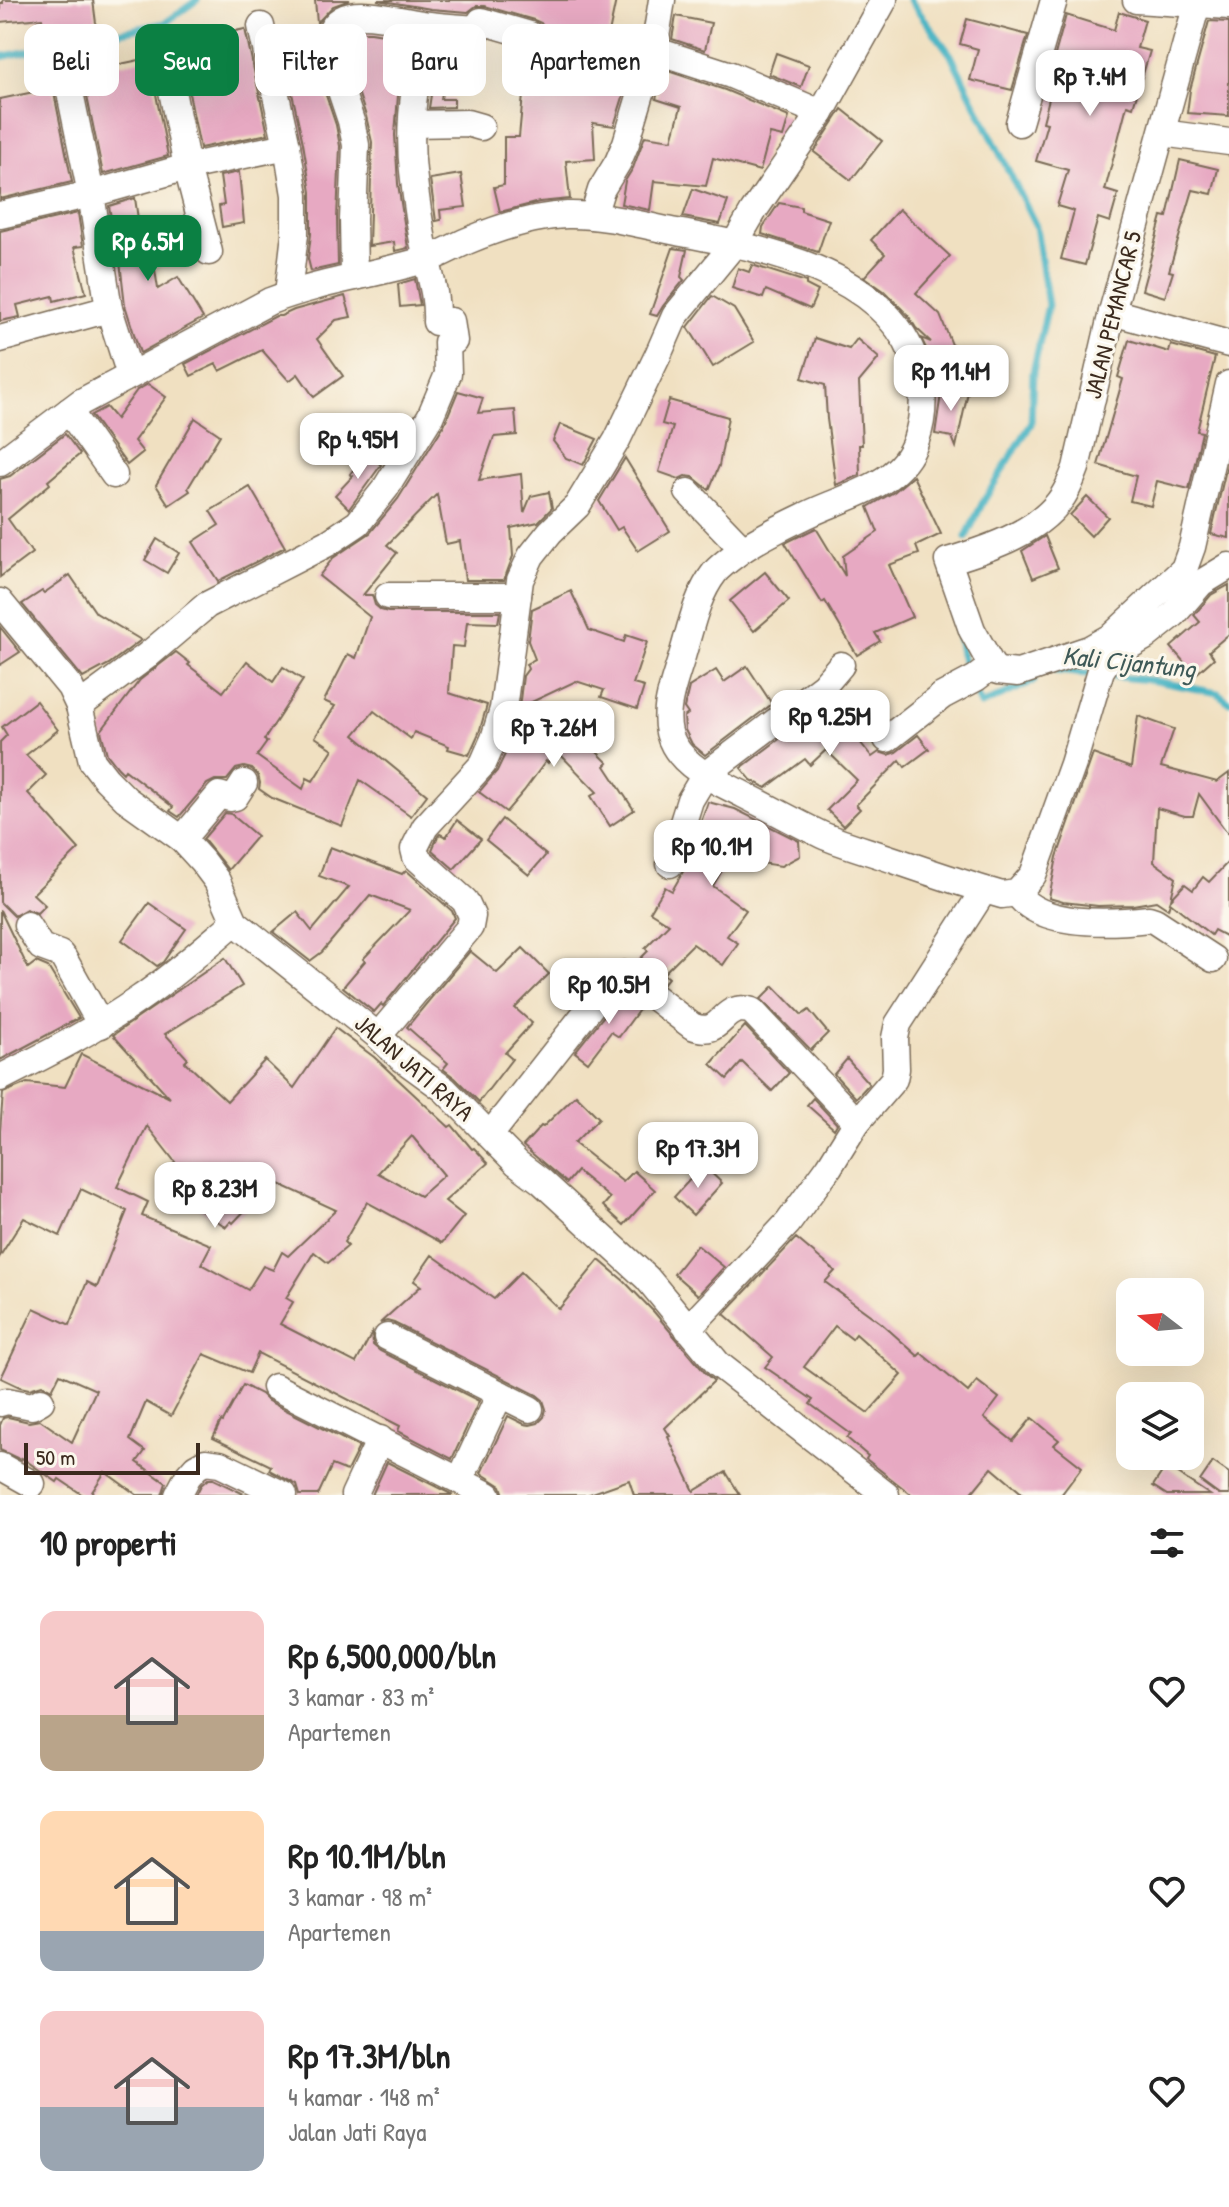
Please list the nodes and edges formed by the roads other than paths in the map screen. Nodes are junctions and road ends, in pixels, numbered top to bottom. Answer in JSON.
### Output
{"nodes":[{"id":1,"x":662,"y":0,"type":"edge"},
{"id":2,"x":884,"y":0,"type":"edge"},
{"id":3,"x":1054,"y":0,"type":"edge"},
{"id":4,"x":1136,"y":0,"type":"edge"},
{"id":5,"x":1198,"y":2,"type":"edge"},
{"id":6,"x":1229,"y":6,"type":"edge"},
{"id":7,"x":421,"y":24,"type":"edge"},
{"id":8,"x":480,"y":24,"type":"edge"},
{"id":9,"x":658,"y":24,"type":"edge"},
{"id":10,"x":502,"y":27,"type":"edge"},
{"id":11,"x":669,"y":55,"type":"edge"},
{"id":12,"x":71,"y":96,"type":"edge"},
{"id":13,"x":173,"y":96,"type":"edge"},
{"id":14,"x":276,"y":96,"type":"edge"},
{"id":15,"x":415,"y":96,"type":"edge"},
{"id":16,"x":640,"y":96,"type":"edge"},
{"id":17,"x":821,"y":113,"type":"junction"},
{"id":18,"x":1019,"y":123,"type":"dead end"},
{"id":19,"x":412,"y":124,"type":"junction"},
{"id":20,"x":481,"y":127,"type":"dead end"},
{"id":21,"x":1162,"y":133,"type":"junction"},
{"id":22,"x":1229,"y":142,"type":"edge"},
{"id":23,"x":287,"y":146,"type":"junction"},
{"id":24,"x":187,"y":167,"type":"junction"},
{"id":25,"x":91,"y":194,"type":"junction"},
{"id":26,"x":0,"y":215,"type":"edge"},
{"id":27,"x":593,"y":216,"type":"junction"},
{"id":28,"x":735,"y":243,"type":"junction"},
{"id":29,"x":209,"y":252,"type":"dead end"},
{"id":30,"x":427,"y":260,"type":"junction"},
{"id":31,"x":354,"y":276,"type":"junction"},
{"id":32,"x":288,"y":294,"type":"junction"},
{"id":33,"x":109,"y":309,"type":"junction"},
{"id":34,"x":1112,"y":312,"type":"junction"},
{"id":35,"x":0,"y":339,"type":"edge"},
{"id":36,"x":1229,"y":344,"type":"edge"},
{"id":37,"x":130,"y":375,"type":"junction"},
{"id":38,"x":1229,"y":384,"type":"edge"},
{"id":39,"x":69,"y":411,"type":"junction"},
{"id":40,"x":0,"y":463,"type":"edge"},
{"id":41,"x":114,"y":475,"type":"dead end"},
{"id":42,"x":688,"y":492,"type":"dead end"},
{"id":43,"x":743,"y":549,"type":"junction"},
{"id":44,"x":1229,"y":566,"type":"edge"},
{"id":45,"x":1193,"y":576,"type":"junction"},
{"id":46,"x":388,"y":596,"type":"dead end"},
{"id":47,"x":518,"y":596,"type":"junction"},
{"id":48,"x":0,"y":602,"type":"edge"},
{"id":49,"x":841,"y":665,"type":"dead end"},
{"id":50,"x":984,"y":672,"type":"junction"},
{"id":51,"x":79,"y":706,"type":"junction"},
{"id":52,"x":887,"y":739,"type":"dead end"},
{"id":53,"x":705,"y":775,"type":"junction"},
{"id":54,"x":244,"y":783,"type":"dead end"},
{"id":55,"x":182,"y":839,"type":"junction"},
{"id":56,"x":670,"y":864,"type":"dead end"},
{"id":57,"x":984,"y":890,"type":"junction"},
{"id":58,"x":1017,"y":893,"type":"junction"},
{"id":59,"x":235,"y":922,"type":"junction"},
{"id":60,"x":27,"y":925,"type":"dead end"},
{"id":61,"x":1213,"y":959,"type":"dead end"},
{"id":62,"x":101,"y":1025,"type":"junction"},
{"id":63,"x":378,"y":1036,"type":"junction"},
{"id":64,"x":0,"y":1078,"type":"edge"},
{"id":65,"x":857,"y":1122,"type":"junction"},
{"id":66,"x":490,"y":1135,"type":"junction"},
{"id":67,"x":688,"y":1329,"type":"junction"},
{"id":68,"x":387,"y":1337,"type":"dead end"},
{"id":69,"x":275,"y":1387,"type":"dead end"},
{"id":70,"x":500,"y":1394,"type":"junction"},
{"id":71,"x":41,"y":1401,"type":"dead end"},
{"id":72,"x":0,"y":1403,"type":"edge"},
{"id":73,"x":530,"y":1409,"type":"dead end"},
{"id":74,"x":380,"y":1439,"type":"junction"},
{"id":75,"x":0,"y":1466,"type":"edge"},
{"id":76,"x":460,"y":1480,"type":"junction"},
{"id":77,"x":32,"y":1484,"type":"dead end"},
{"id":78,"x":178,"y":1495,"type":"edge"},
{"id":79,"x":284,"y":1495,"type":"edge"},
{"id":80,"x":354,"y":1495,"type":"edge"},
{"id":81,"x":488,"y":1495,"type":"edge"},
{"id":82,"x":886,"y":1495,"type":"edge"}],
"edges":[{"from":1,"to":9,"type":"street"},
{"from":2,"to":17,"type":"street"},
{"from":3,"to":18,"type":"street"},
{"from":4,"to":5,"type":"street"},
{"from":5,"to":6,"type":"street"},
{"from":5,"to":21,"type":"street","name":"JALAN PEMANCAR 5"},
{"from":7,"to":31,"type":"street"},
{"from":8,"to":10,"type":"street"},
{"from":11,"to":17,"type":"street"},
{"from":12,"to":25,"type":"street"},
{"from":13,"to":24,"type":"street"},
{"from":14,"to":23,"type":"street"},
{"from":15,"to":19,"type":"street"},
{"from":16,"to":27,"type":"street"},
{"from":17,"to":28,"type":"street"},
{"from":19,"to":20,"type":"street"},
{"from":19,"to":30,"type":"street"},
{"from":21,"to":22,"type":"street"},
{"from":21,"to":34,"type":"street","name":"JALAN PEMANCAR 5"},
{"from":23,"to":24,"type":"street"},
{"from":23,"to":32,"type":"street"},
{"from":24,"to":25,"type":"street"},
{"from":24,"to":29,"type":"street"},
{"from":25,"to":26,"type":"street"},
{"from":25,"to":33,"type":"street"},
{"from":27,"to":28,"type":"street"},
{"from":27,"to":30,"type":"street"},
{"from":28,"to":43,"type":"street"},
{"from":28,"to":47,"type":"street"},
{"from":30,"to":31,"type":"street"},
{"from":30,"to":51,"type":"street"},
{"from":31,"to":32,"type":"street"},
{"from":32,"to":37,"type":"street"},
{"from":33,"to":35,"type":"street"},
{"from":33,"to":37,"type":"street"},
{"from":34,"to":36,"type":"street"},
{"from":34,"to":50,"type":"street","name":"JALAN PEMANCAR 5"},
{"from":37,"to":39,"type":"street"},
{"from":38,"to":45,"type":"street"},
{"from":39,"to":40,"type":"street"},
{"from":39,"to":41,"type":"street"},
{"from":42,"to":43,"type":"street"},
{"from":43,"to":53,"type":"street"},
{"from":44,"to":45,"type":"street"},
{"from":45,"to":50,"type":"street"},
{"from":45,"to":58,"type":"street"},
{"from":46,"to":47,"type":"street"},
{"from":47,"to":63,"type":"street"},
{"from":48,"to":51,"type":"street","name":"JALAN JATI RAYA"},
{"from":49,"to":53,"type":"street"},
{"from":50,"to":52,"type":"street"},
{"from":51,"to":55,"type":"street","name":"JALAN JATI RAYA"},
{"from":53,"to":56,"type":"street"},
{"from":53,"to":57,"type":"street"},
{"from":54,"to":55,"type":"street"},
{"from":55,"to":59,"type":"street","name":"JALAN JATI RAYA"},
{"from":57,"to":58,"type":"street"},
{"from":57,"to":65,"type":"street"},
{"from":58,"to":61,"type":"street"},
{"from":59,"to":62,"type":"street"},
{"from":59,"to":63,"type":"street","name":"JALAN JATI RAYA"},
{"from":60,"to":62,"type":"street"},
{"from":62,"to":64,"type":"street"},
{"from":63,"to":66,"type":"street","name":"JALAN JATI RAYA"},
{"from":65,"to":66,"type":"street"},
{"from":65,"to":67,"type":"street"},
{"from":66,"to":67,"type":"street","name":"JALAN JATI RAYA"},
{"from":67,"to":82,"type":"street","name":"JALAN JATI RAYA"},
{"from":68,"to":70,"type":"street"},
{"from":69,"to":74,"type":"street"},
{"from":70,"to":73,"type":"street"},
{"from":70,"to":76,"type":"street"},
{"from":71,"to":72,"type":"street"},
{"from":74,"to":76,"type":"street"},
{"from":74,"to":80,"type":"street"},
{"from":75,"to":77,"type":"street"},
{"from":76,"to":81,"type":"street"},
{"from":78,"to":79,"type":"street"}]}
